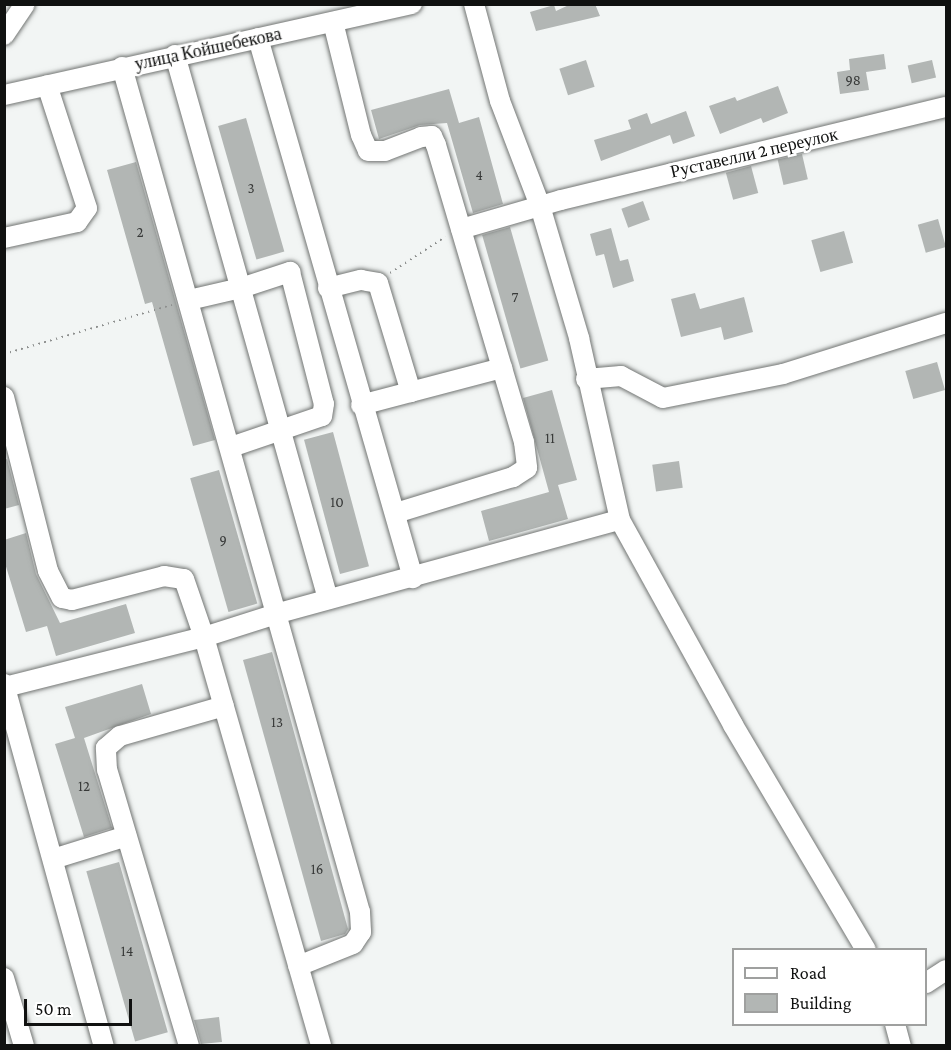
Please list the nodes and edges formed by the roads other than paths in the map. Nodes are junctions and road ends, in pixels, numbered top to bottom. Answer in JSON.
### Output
{"nodes":[{"id":1,"x":25,"y":4,"type":"edge"},
{"id":2,"x":412,"y":4,"type":"edge"},
{"id":3,"x":474,"y":4,"type":"edge"},
{"id":4,"x":333,"y":22,"type":"junction"},
{"id":5,"x":4,"y":35,"type":"edge"},
{"id":6,"x":258,"y":38,"type":"junction"},
{"id":7,"x":175,"y":55,"type":"junction"},
{"id":8,"x":122,"y":68,"type":"junction"},
{"id":9,"x":47,"y":85,"type":"junction"},
{"id":10,"x":4,"y":95,"type":"edge"},
{"id":11,"x":946,"y":107,"type":"edge"},
{"id":12,"x":540,"y":206,"type":"junction"},
{"id":13,"x":460,"y":229,"type":"junction"},
{"id":14,"x":4,"y":238,"type":"edge"},
{"id":15,"x":321,"y":265,"type":"junction"},
{"id":16,"x":290,"y":272,"type":"junction"},
{"id":17,"x":241,"y":288,"type":"junction"},
{"id":18,"x":328,"y":288,"type":"junction"},
{"id":19,"x":189,"y":300,"type":"junction"},
{"id":20,"x":946,"y":323,"type":"edge"},
{"id":21,"x":502,"y":368,"type":"junction"},
{"id":22,"x":586,"y":379,"type":"junction"},
{"id":23,"x":411,"y":392,"type":"junction"},
{"id":24,"x":4,"y":397,"type":"edge"},
{"id":25,"x":361,"y":405,"type":"junction"},
{"id":26,"x":280,"y":430,"type":"junction"},
{"id":27,"x":231,"y":447,"type":"junction"},
{"id":28,"x":396,"y":513,"type":"junction"},
{"id":29,"x":620,"y":520,"type":"junction"},
{"id":30,"x":413,"y":578,"type":"junction"},
{"id":31,"x":328,"y":599,"type":"junction"},
{"id":32,"x":279,"y":613,"type":"junction"},
{"id":33,"x":204,"y":637,"type":"junction"},
{"id":34,"x":5,"y":685,"type":"edge"},
{"id":35,"x":224,"y":706,"type":"junction"},
{"id":36,"x":127,"y":836,"type":"junction"},
{"id":37,"x":52,"y":859,"type":"junction"},
{"id":38,"x":865,"y":948,"type":"edge"},
{"id":39,"x":298,"y":966,"type":"junction"},
{"id":40,"x":946,"y":970,"type":"edge"},
{"id":41,"x":4,"y":978,"type":"edge"},
{"id":42,"x":927,"y":982,"type":"edge"},
{"id":43,"x":896,"y":1026,"type":"edge"},
{"id":44,"x":187,"y":1045,"type":"edge"},
{"id":45,"x":24,"y":1046,"type":"edge"},
{"id":46,"x":104,"y":1046,"type":"edge"},
{"id":47,"x":321,"y":1046,"type":"edge"},
{"id":48,"x":901,"y":1046,"type":"edge"}],
"edges":[{"from":1,"to":5,"type":"street"},
{"from":2,"to":4,"type":"street","name":"улица Койшебекова"},
{"from":3,"to":12,"type":"street"},
{"from":4,"to":6,"type":"street","name":"улица Койшебекова"},
{"from":4,"to":13,"type":"street"},
{"from":6,"to":7,"type":"street","name":"улица Койшебекова"},
{"from":6,"to":15,"type":"street"},
{"from":7,"to":8,"type":"street","name":"улица Койшебекова"},
{"from":7,"to":17,"type":"street"},
{"from":8,"to":9,"type":"street","name":"улица Койшебекова"},
{"from":8,"to":19,"type":"street"},
{"from":9,"to":10,"type":"street","name":"улица Койшебекова"},
{"from":9,"to":14,"type":"street"},
{"from":11,"to":12,"type":"street","name":"Руставелли 2 переулок"},
{"from":12,"to":13,"type":"street","name":"Руставелли 2 переулок"},
{"from":12,"to":22,"type":"street"},
{"from":13,"to":21,"type":"street"},
{"from":15,"to":16,"type":"street"},
{"from":15,"to":18,"type":"street"},
{"from":16,"to":17,"type":"street"},
{"from":16,"to":26,"type":"street"},
{"from":17,"to":19,"type":"street"},
{"from":17,"to":26,"type":"street"},
{"from":18,"to":23,"type":"street"},
{"from":18,"to":25,"type":"street"},
{"from":19,"to":27,"type":"street"},
{"from":20,"to":22,"type":"street"},
{"from":21,"to":23,"type":"street"},
{"from":21,"to":28,"type":"street"},
{"from":22,"to":29,"type":"street"},
{"from":23,"to":25,"type":"street"},
{"from":24,"to":33,"type":"street"},
{"from":25,"to":28,"type":"street"},
{"from":26,"to":27,"type":"street"},
{"from":26,"to":31,"type":"street"},
{"from":27,"to":32,"type":"street"},
{"from":28,"to":30,"type":"street"},
{"from":29,"to":30,"type":"street"},
{"from":29,"to":38,"type":"street"},
{"from":30,"to":31,"type":"street"},
{"from":31,"to":32,"type":"street"},
{"from":32,"to":33,"type":"street"},
{"from":32,"to":39,"type":"street"},
{"from":33,"to":34,"type":"street"},
{"from":33,"to":35,"type":"street"},
{"from":34,"to":37,"type":"street"},
{"from":35,"to":36,"type":"street"},
{"from":35,"to":39,"type":"street"},
{"from":36,"to":37,"type":"street"},
{"from":36,"to":44,"type":"street"},
{"from":37,"to":46,"type":"street"},
{"from":39,"to":47,"type":"street"},
{"from":40,"to":42,"type":"street"},
{"from":41,"to":45,"type":"street"},
{"from":43,"to":48,"type":"street"}]}
